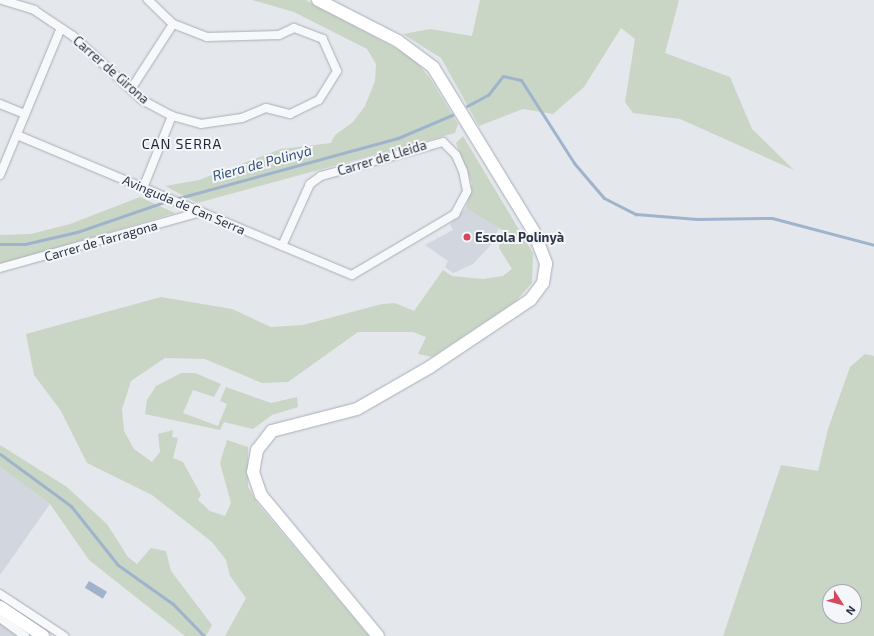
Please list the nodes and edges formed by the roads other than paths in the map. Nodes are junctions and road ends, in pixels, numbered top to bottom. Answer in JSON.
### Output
{"nodes":[{"id":1,"x":2,"y":0,"type":"edge"},
{"id":2,"x":148,"y":0,"type":"edge"},
{"id":3,"x":318,"y":0,"type":"edge"},
{"id":4,"x":173,"y":24,"type":"junction"},
{"id":5,"x":61,"y":28,"type":"junction"},
{"id":6,"x":131,"y":89,"type":"junction"},
{"id":7,"x":0,"y":104,"type":"edge"},
{"id":8,"x":25,"y":114,"type":"junction"},
{"id":9,"x":172,"y":116,"type":"junction"},
{"id":10,"x":17,"y":135,"type":"junction"},
{"id":11,"x":4,"y":155,"type":"edge"},
{"id":12,"x":0,"y":175,"type":"edge"},
{"id":13,"x":143,"y":188,"type":"junction"},
{"id":14,"x":201,"y":212,"type":"junction"},
{"id":15,"x":282,"y":246,"type":"junction"},
{"id":16,"x":0,"y":268,"type":"edge"},
{"id":17,"x":352,"y":275,"type":"joint"},
{"id":18,"x":0,"y":594,"type":"edge"},
{"id":19,"x":0,"y":607,"type":"edge"},
{"id":20,"x":0,"y":618,"type":"edge"},
{"id":21,"x":25,"y":636,"type":"edge"},
{"id":22,"x":42,"y":636,"type":"edge"},
{"id":23,"x":64,"y":636,"type":"edge"},
{"id":24,"x":378,"y":636,"type":"edge"}],
"edges":[{"from":1,"to":5,"type":"street","name":"Carrer de Girona"},
{"from":2,"to":4,"type":"street","name":"Carrer de Girona"},
{"from":3,"to":24,"type":"main road"},
{"from":4,"to":6,"type":"street"},
{"from":4,"to":9,"type":"street","name":"Carrer de Girona"},
{"from":5,"to":6,"type":"street","name":"Carrer de Girona"},
{"from":5,"to":8,"type":"street"},
{"from":6,"to":9,"type":"street","name":"Carrer de Girona"},
{"from":7,"to":8,"type":"street"},
{"from":8,"to":10,"type":"street"},
{"from":9,"to":13,"type":"street"},
{"from":10,"to":11,"type":"street"},
{"from":10,"to":13,"type":"street","name":"Avinguda de Can Serra"},
{"from":11,"to":12,"type":"street"},
{"from":13,"to":14,"type":"street","name":"Avinguda de Can Serra"},
{"from":14,"to":15,"type":"street","name":"Avinguda de Can Serra"},
{"from":14,"to":16,"type":"street","name":"Carrer de Tarragona"},
{"from":15,"to":17,"type":"street","name":"Avinguda de Can Serra"},
{"from":15,"to":17,"type":"street","name":"Carrer de Lleida"},
{"from":18,"to":23,"type":"street"},
{"from":19,"to":22,"type":"main road"},
{"from":20,"to":21,"type":"street"}]}
